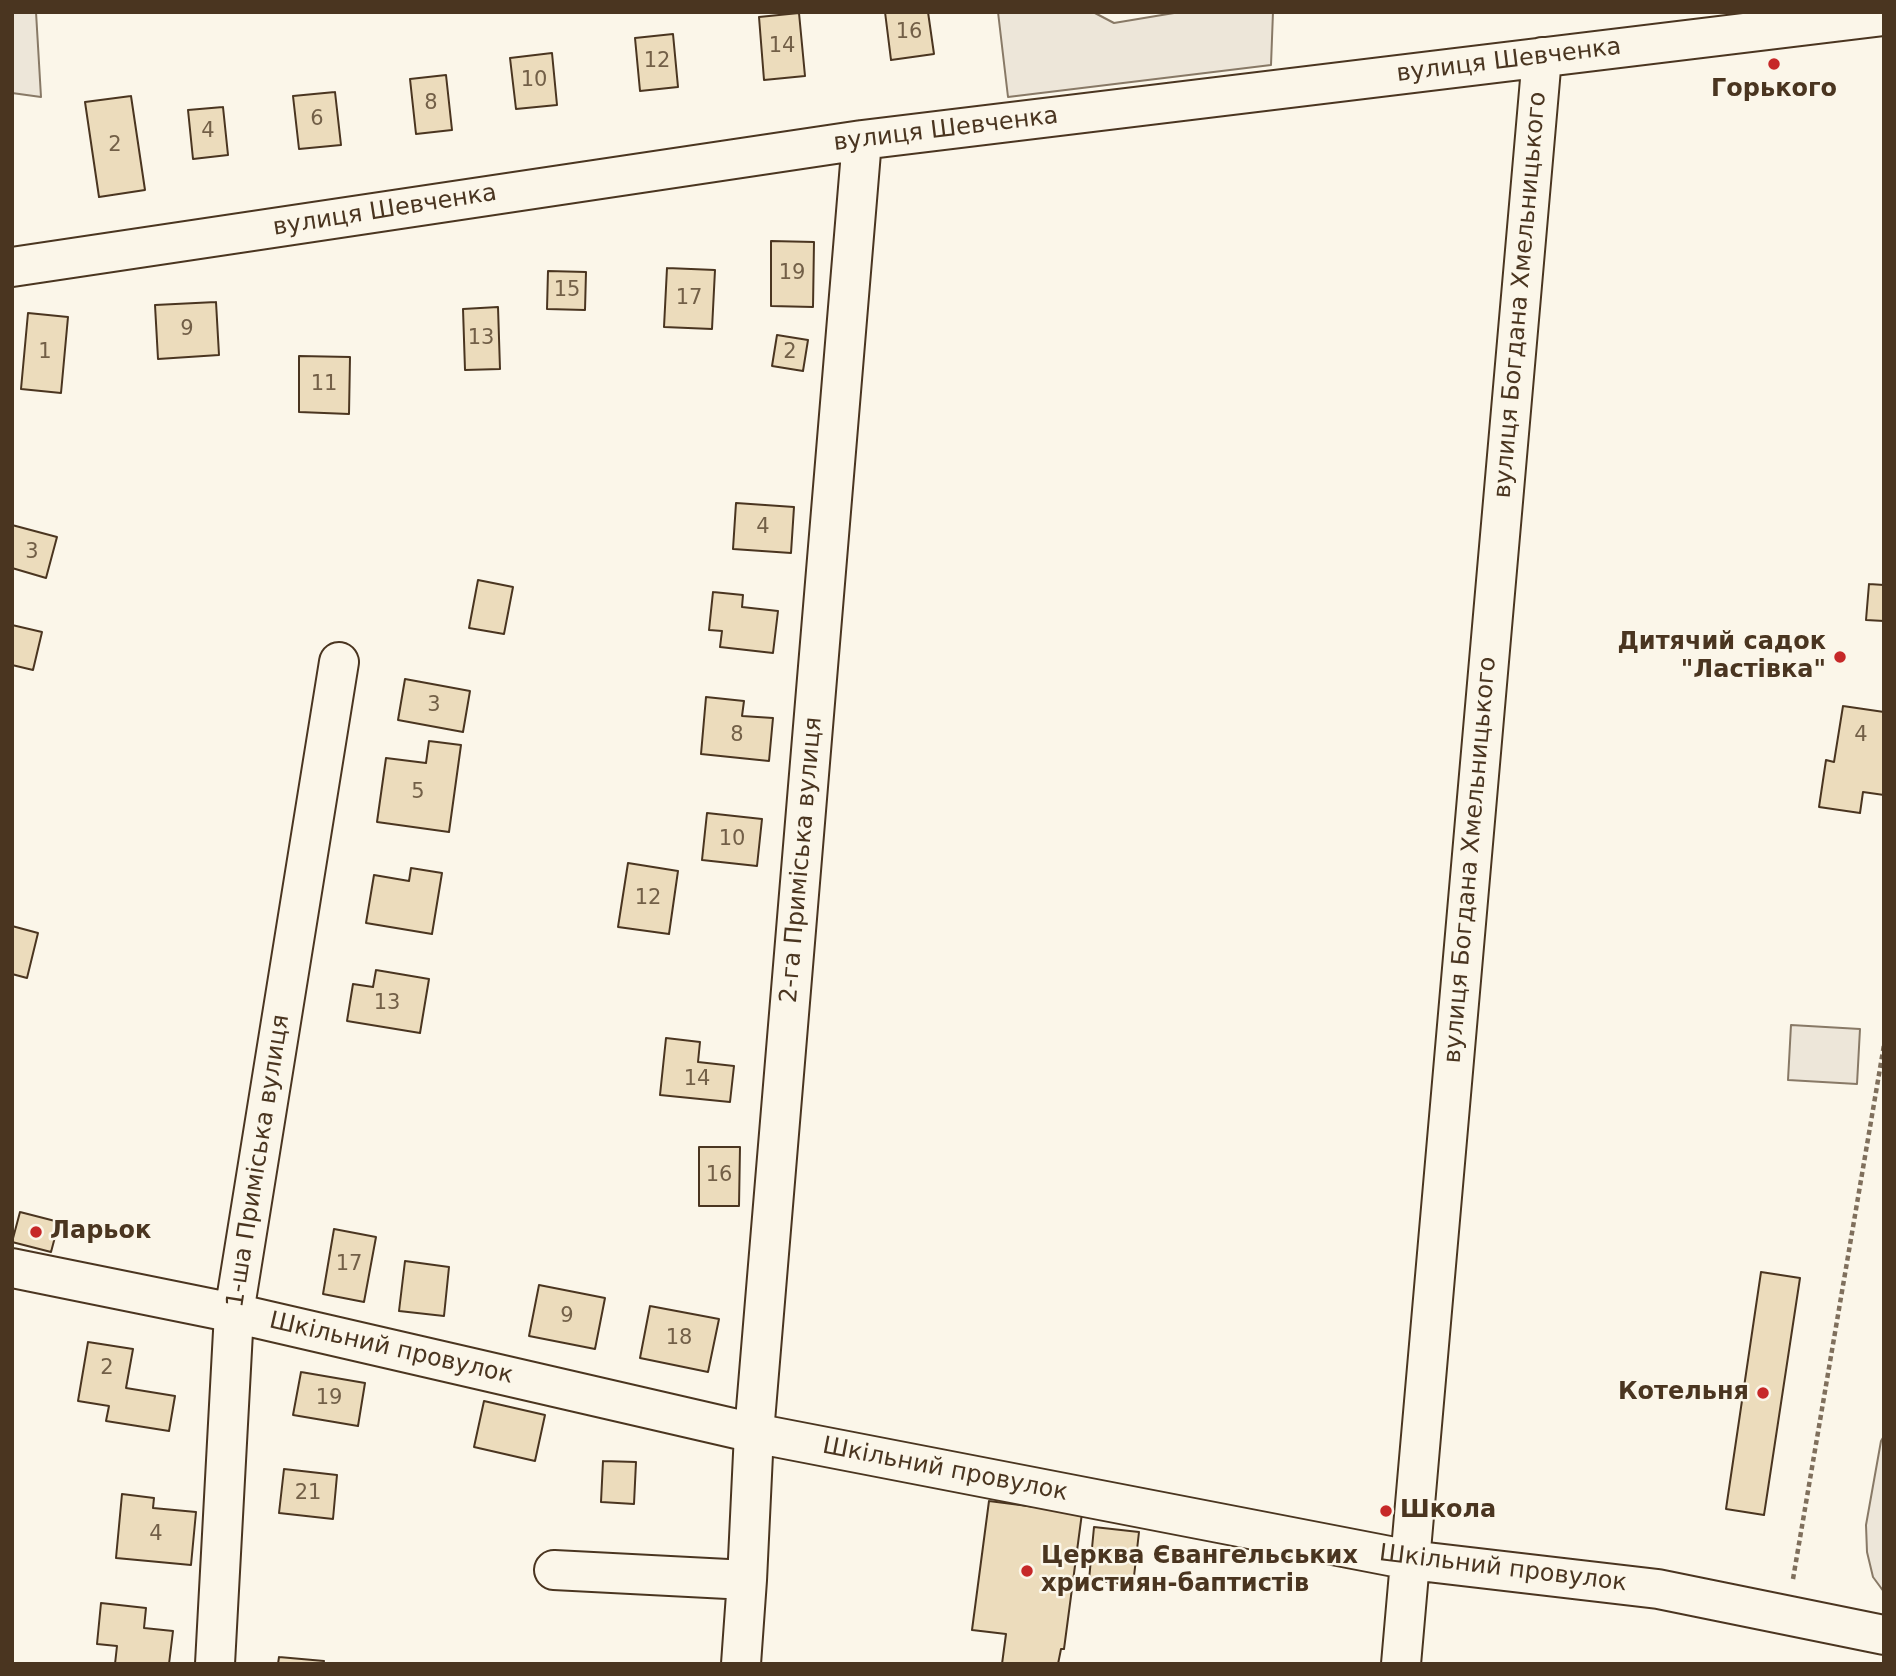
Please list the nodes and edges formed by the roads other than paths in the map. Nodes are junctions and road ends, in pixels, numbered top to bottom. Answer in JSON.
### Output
{"nodes":[{"id":1,"x":1884,"y":16,"type":"edge"},
{"id":2,"x":1542,"y":57,"type":"junction"},
{"id":3,"x":863,"y":140,"type":"junction"},
{"id":4,"x":12,"y":267,"type":"edge"},
{"id":5,"x":339,"y":662,"type":"dead end"},
{"id":6,"x":12,"y":1268,"type":"edge"},
{"id":7,"x":234,"y":1313,"type":"junction"},
{"id":8,"x":754,"y":1433,"type":"junction"},
{"id":9,"x":1409,"y":1560,"type":"junction"},
{"id":10,"x":554,"y":1570,"type":"dead end"},
{"id":11,"x":747,"y":1580,"type":"junction"},
{"id":12,"x":1884,"y":1635,"type":"edge"},
{"id":13,"x":215,"y":1664,"type":"edge"},
{"id":14,"x":741,"y":1664,"type":"edge"},
{"id":15,"x":1401,"y":1664,"type":"edge"}],
"edges":[{"from":1,"to":2,"type":"street","name":"вулиця Шевченка"},
{"from":2,"to":3,"type":"street","name":"вулиця Шевченка"},
{"from":2,"to":9,"type":"street","name":"вулиця Богдана Хмельницького"},
{"from":3,"to":4,"type":"street","name":"вулиця Шевченка"},
{"from":3,"to":8,"type":"street","name":"2-га Приміська вулиця"},
{"from":5,"to":7,"type":"street","name":"1-ша Приміська вулиця"},
{"from":6,"to":7,"type":"street","name":"Шкільний провулок"},
{"from":7,"to":8,"type":"street","name":"Шкільний провулок"},
{"from":7,"to":13,"type":"street","name":"1-ша Приміська вулиця"},
{"from":8,"to":9,"type":"street","name":"Шкільний провулок"},
{"from":8,"to":11,"type":"street","name":"2-га Приміська вулиця"},
{"from":9,"to":12,"type":"street","name":"Шкільний провулок"},
{"from":9,"to":15,"type":"street","name":"вулиця Богдана Хмельницького"},
{"from":10,"to":11,"type":"street"},
{"from":11,"to":14,"type":"street","name":"2-га Приміська вулиця"}]}
